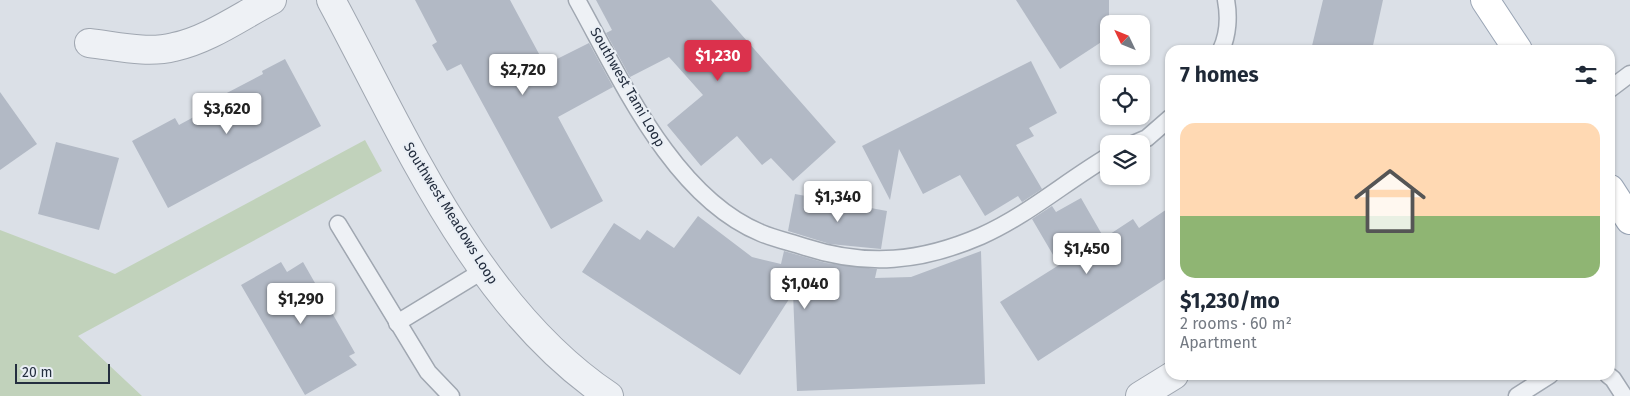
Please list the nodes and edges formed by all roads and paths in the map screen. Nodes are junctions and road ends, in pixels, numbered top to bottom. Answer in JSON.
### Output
{"nodes":[{"id":1,"x":272,"y":0,"type":"edge"},
{"id":2,"x":332,"y":0,"type":"edge"},
{"id":3,"x":577,"y":0,"type":"edge"},
{"id":4,"x":1226,"y":0,"type":"edge"},
{"id":5,"x":1485,"y":0,"type":"edge"},
{"id":6,"x":89,"y":43,"type":"dead end"},
{"id":7,"x":1223,"y":45,"type":"edge"},
{"id":8,"x":1515,"y":45,"type":"edge"},
{"id":9,"x":1630,"y":74,"type":"edge"},
{"id":10,"x":1615,"y":85,"type":"edge"},
{"id":11,"x":1165,"y":122,"type":"edge"},
{"id":12,"x":1150,"y":135,"type":"edge"},
{"id":13,"x":1100,"y":161,"type":"edge"},
{"id":14,"x":1615,"y":197,"type":"edge"},
{"id":15,"x":1630,"y":220,"type":"edge"},
{"id":16,"x":338,"y":224,"type":"dead end"},
{"id":17,"x":484,"y":270,"type":"junction"},
{"id":18,"x":397,"y":323,"type":"junction"},
{"id":19,"x":1166,"y":380,"type":"edge"},
{"id":20,"x":1542,"y":380,"type":"edge"},
{"id":21,"x":1614,"y":380,"type":"edge"},
{"id":22,"x":451,"y":396,"type":"edge"},
{"id":23,"x":608,"y":396,"type":"edge"},
{"id":24,"x":1140,"y":396,"type":"edge"},
{"id":25,"x":1517,"y":396,"type":"edge"},
{"id":26,"x":1624,"y":396,"type":"edge"}],
"edges":[{"from":1,"to":6,"type":"street"},
{"from":2,"to":17,"type":"street","name":"Southwest Meadows Loop"},
{"from":3,"to":13,"type":"lane","name":"Southwest Tami Loop"},
{"from":4,"to":7,"type":"lane"},
{"from":5,"to":8,"type":"main road"},
{"from":9,"to":10,"type":"lane"},
{"from":11,"to":12,"type":"lane"},
{"from":14,"to":15,"type":"main road"},
{"from":16,"to":18,"type":"lane"},
{"from":17,"to":18,"type":"lane"},
{"from":17,"to":23,"type":"street","name":"Southwest Meadows Loop"},
{"from":18,"to":22,"type":"lane"},
{"from":19,"to":24,"type":"street"},
{"from":20,"to":25,"type":"lane"},
{"from":21,"to":26,"type":"lane"}]}
